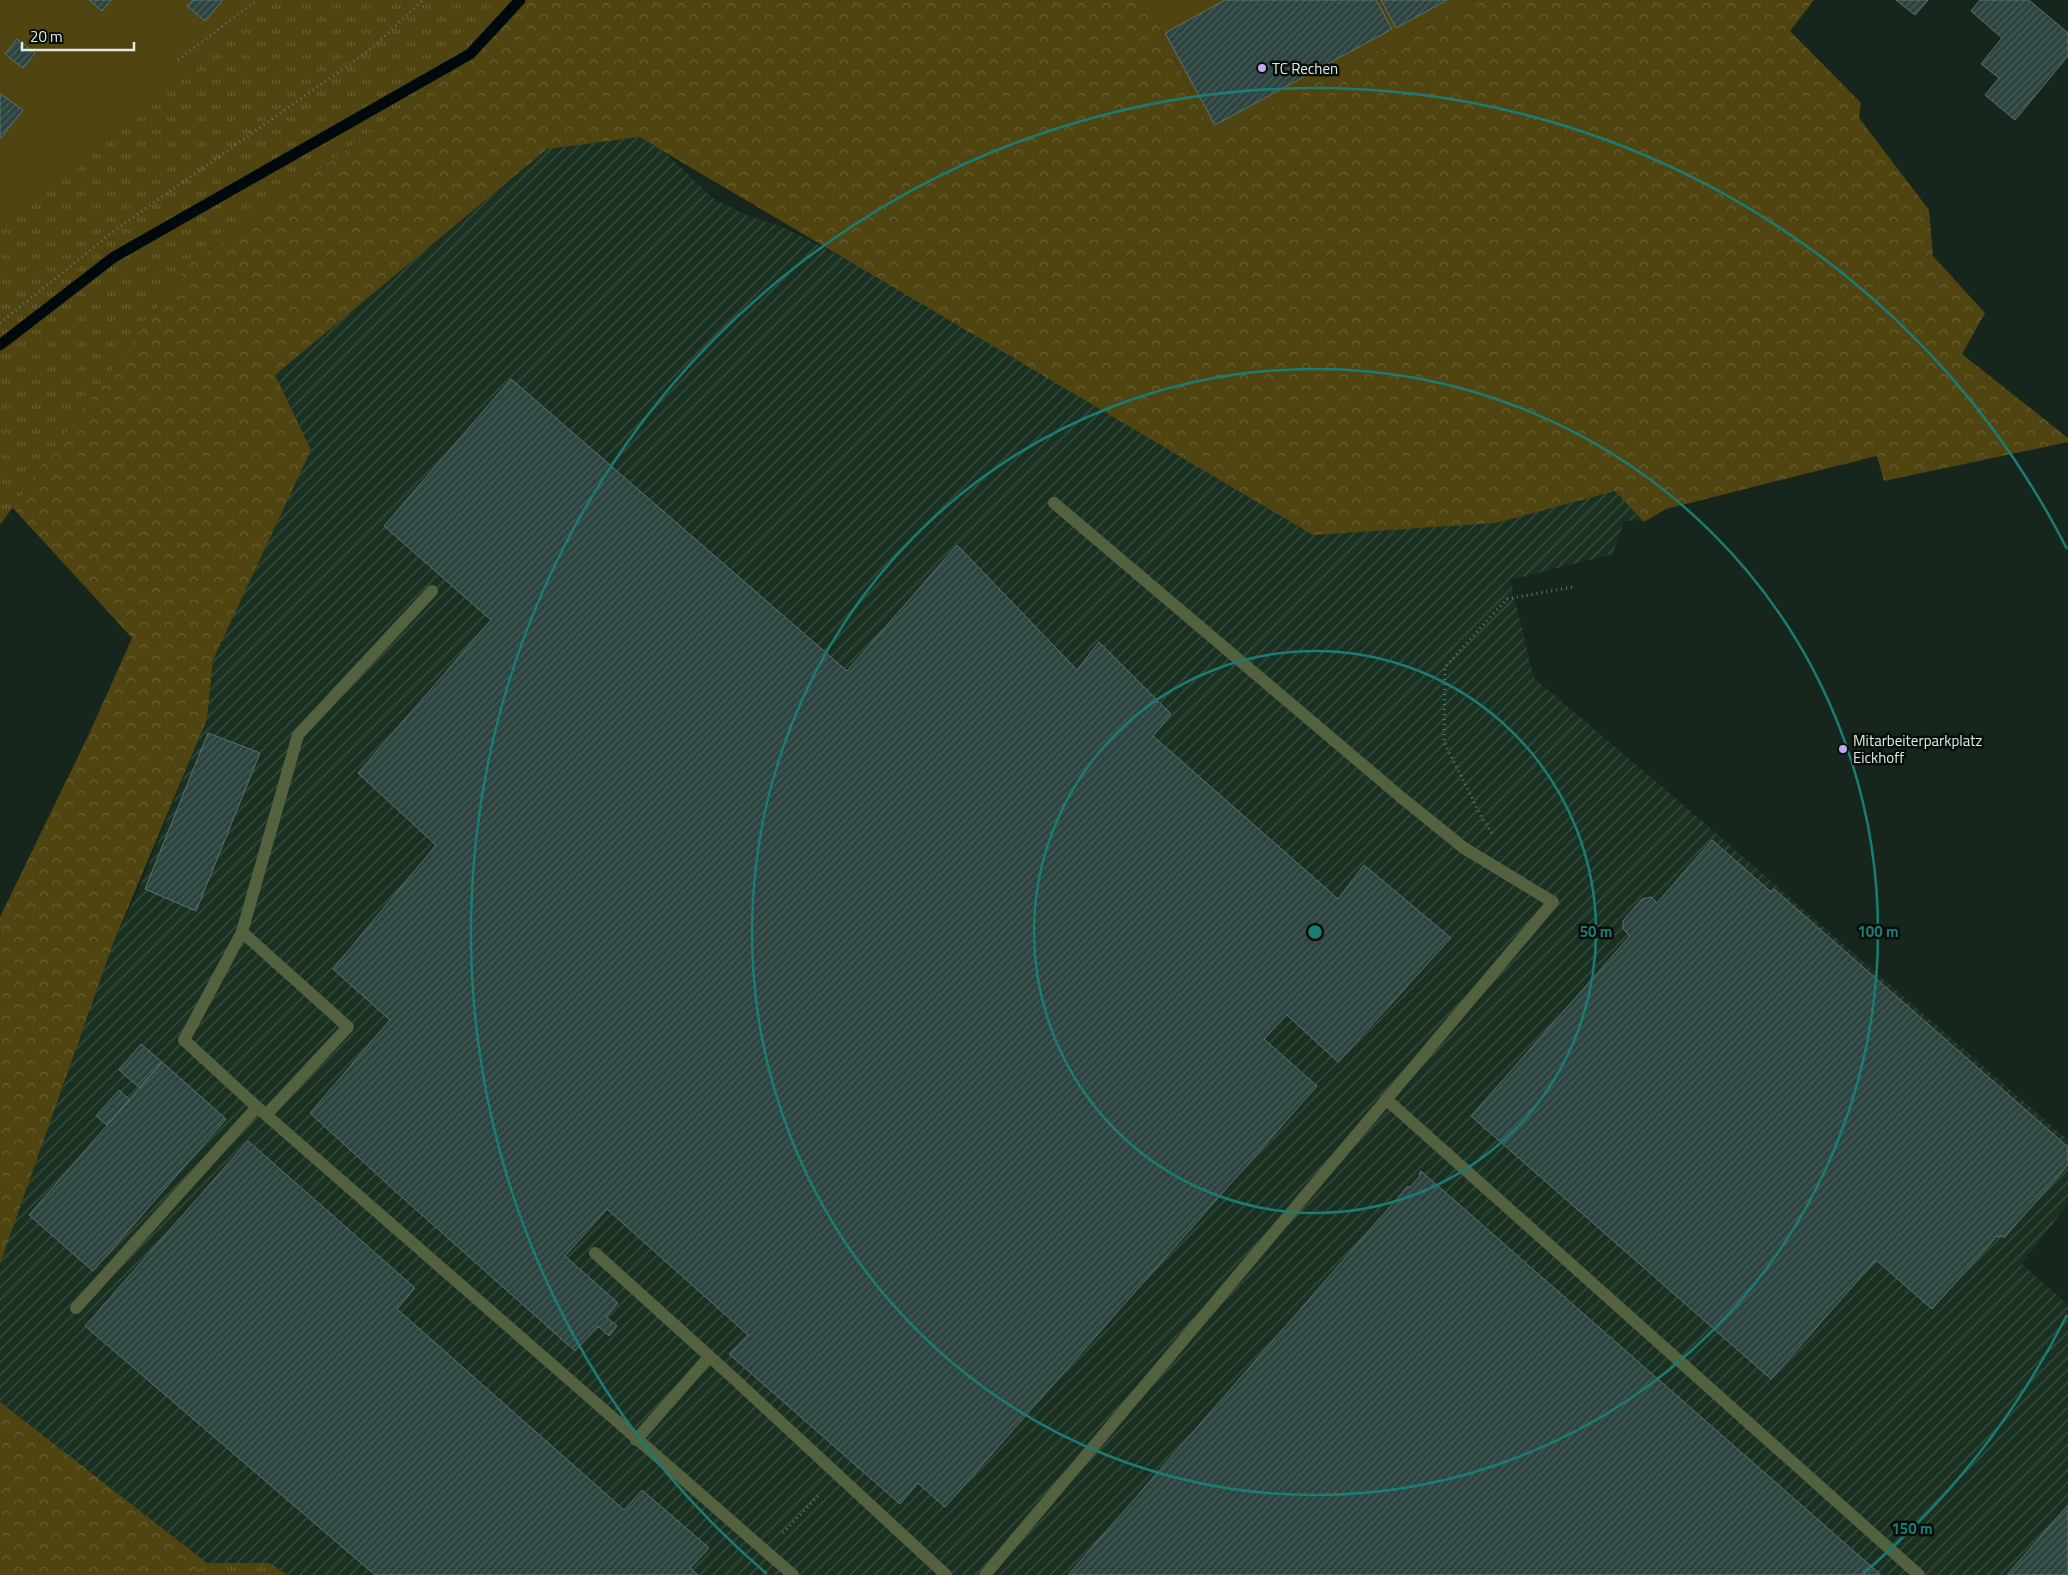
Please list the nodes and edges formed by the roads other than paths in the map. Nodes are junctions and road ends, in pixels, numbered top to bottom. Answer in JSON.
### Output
{"nodes":[{"id":1,"x":1054,"y":503,"type":"dead end"},
{"id":2,"x":432,"y":591,"type":"dead end"},
{"id":3,"x":242,"y":932,"type":"junction"},
{"id":4,"x":1386,"y":1099,"type":"junction"},
{"id":5,"x":262,"y":1111,"type":"junction"},
{"id":6,"x":595,"y":1253,"type":"dead end"},
{"id":7,"x":76,"y":1308,"type":"dead end"},
{"id":8,"x":709,"y":1357,"type":"junction"},
{"id":9,"x":636,"y":1440,"type":"junction"},
{"id":10,"x":793,"y":1575,"type":"edge"},
{"id":11,"x":946,"y":1575,"type":"edge"},
{"id":12,"x":985,"y":1575,"type":"edge"},
{"id":13,"x":1919,"y":1575,"type":"edge"}],
"edges":[{"from":1,"to":4,"type":"lane"},
{"from":2,"to":3,"type":"lane"},
{"from":3,"to":5,"type":"lane"},
{"from":3,"to":5,"type":"lane"},
{"from":4,"to":12,"type":"lane"},
{"from":4,"to":13,"type":"lane"},
{"from":5,"to":7,"type":"lane"},
{"from":5,"to":9,"type":"lane"},
{"from":6,"to":8,"type":"lane"},
{"from":8,"to":9,"type":"lane"},
{"from":8,"to":11,"type":"lane"},
{"from":9,"to":10,"type":"lane"}]}
